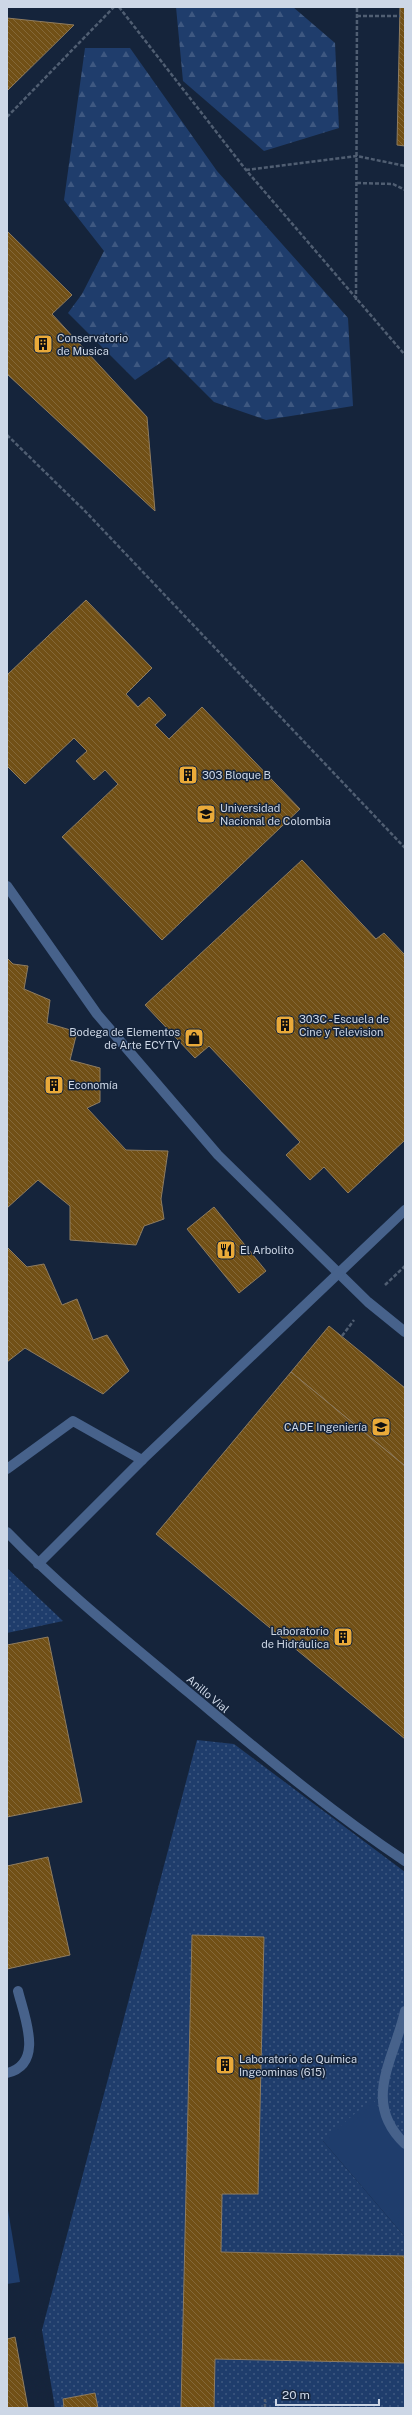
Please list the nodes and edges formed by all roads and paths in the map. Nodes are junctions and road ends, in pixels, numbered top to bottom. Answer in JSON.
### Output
{"nodes":[{"id":1,"x":114,"y":7,"type":"edge"},
{"id":2,"x":119,"y":7,"type":"edge"},
{"id":3,"x":357,"y":7,"type":"edge"},
{"id":4,"x":357,"y":16,"type":"junction"},
{"id":5,"x":400,"y":16,"type":"dead end"},
{"id":6,"x":7,"y":117,"type":"edge"},
{"id":7,"x":357,"y":156,"type":"junction"},
{"id":8,"x":405,"y":166,"type":"edge"},
{"id":9,"x":246,"y":170,"type":"junction"},
{"id":10,"x":357,"y":183,"type":"junction"},
{"id":11,"x":405,"y":190,"type":"edge"},
{"id":12,"x":356,"y":300,"type":"junction"},
{"id":13,"x":405,"y":355,"type":"edge"},
{"id":14,"x":7,"y":435,"type":"edge"},
{"id":15,"x":405,"y":848,"type":"edge"},
{"id":16,"x":7,"y":886,"type":"edge"},
{"id":17,"x":405,"y":1210,"type":"edge"},
{"id":18,"x":338,"y":1273,"type":"junction"},
{"id":19,"x":405,"y":1332,"type":"edge"},
{"id":20,"x":142,"y":1460,"type":"junction"},
{"id":21,"x":7,"y":1469,"type":"edge"},
{"id":22,"x":7,"y":1532,"type":"edge"},
{"id":23,"x":38,"y":1564,"type":"junction"},
{"id":24,"x":405,"y":1861,"type":"edge"},
{"id":25,"x":18,"y":1991,"type":"dead end"},
{"id":26,"x":405,"y":2011,"type":"edge"},
{"id":27,"x":7,"y":2073,"type":"edge"},
{"id":28,"x":405,"y":2144,"type":"edge"},
{"id":29,"x":265,"y":2399,"type":"dead end"},
{"id":30,"x":265,"y":2408,"type":"edge"}],
"edges":[{"from":1,"to":6,"type":"path"},
{"from":2,"to":9,"type":"path"},
{"from":3,"to":4,"type":"path"},
{"from":4,"to":5,"type":"path"},
{"from":4,"to":7,"type":"path"},
{"from":7,"to":8,"type":"path"},
{"from":7,"to":9,"type":"path"},
{"from":7,"to":10,"type":"path"},
{"from":9,"to":12,"type":"path"},
{"from":10,"to":11,"type":"path"},
{"from":10,"to":12,"type":"path"},
{"from":12,"to":13,"type":"path"},
{"from":14,"to":15,"type":"path"},
{"from":16,"to":18,"type":"street"},
{"from":17,"to":18,"type":"street"},
{"from":18,"to":19,"type":"street"},
{"from":18,"to":20,"type":"street"},
{"from":20,"to":21,"type":"street"},
{"from":20,"to":23,"type":"street"},
{"from":22,"to":23,"type":"street","name":"Anillo Vial"},
{"from":23,"to":24,"type":"street","name":"Anillo Vial"},
{"from":25,"to":27,"type":"street"},
{"from":26,"to":28,"type":"street"},
{"from":29,"to":30,"type":"path"}]}
